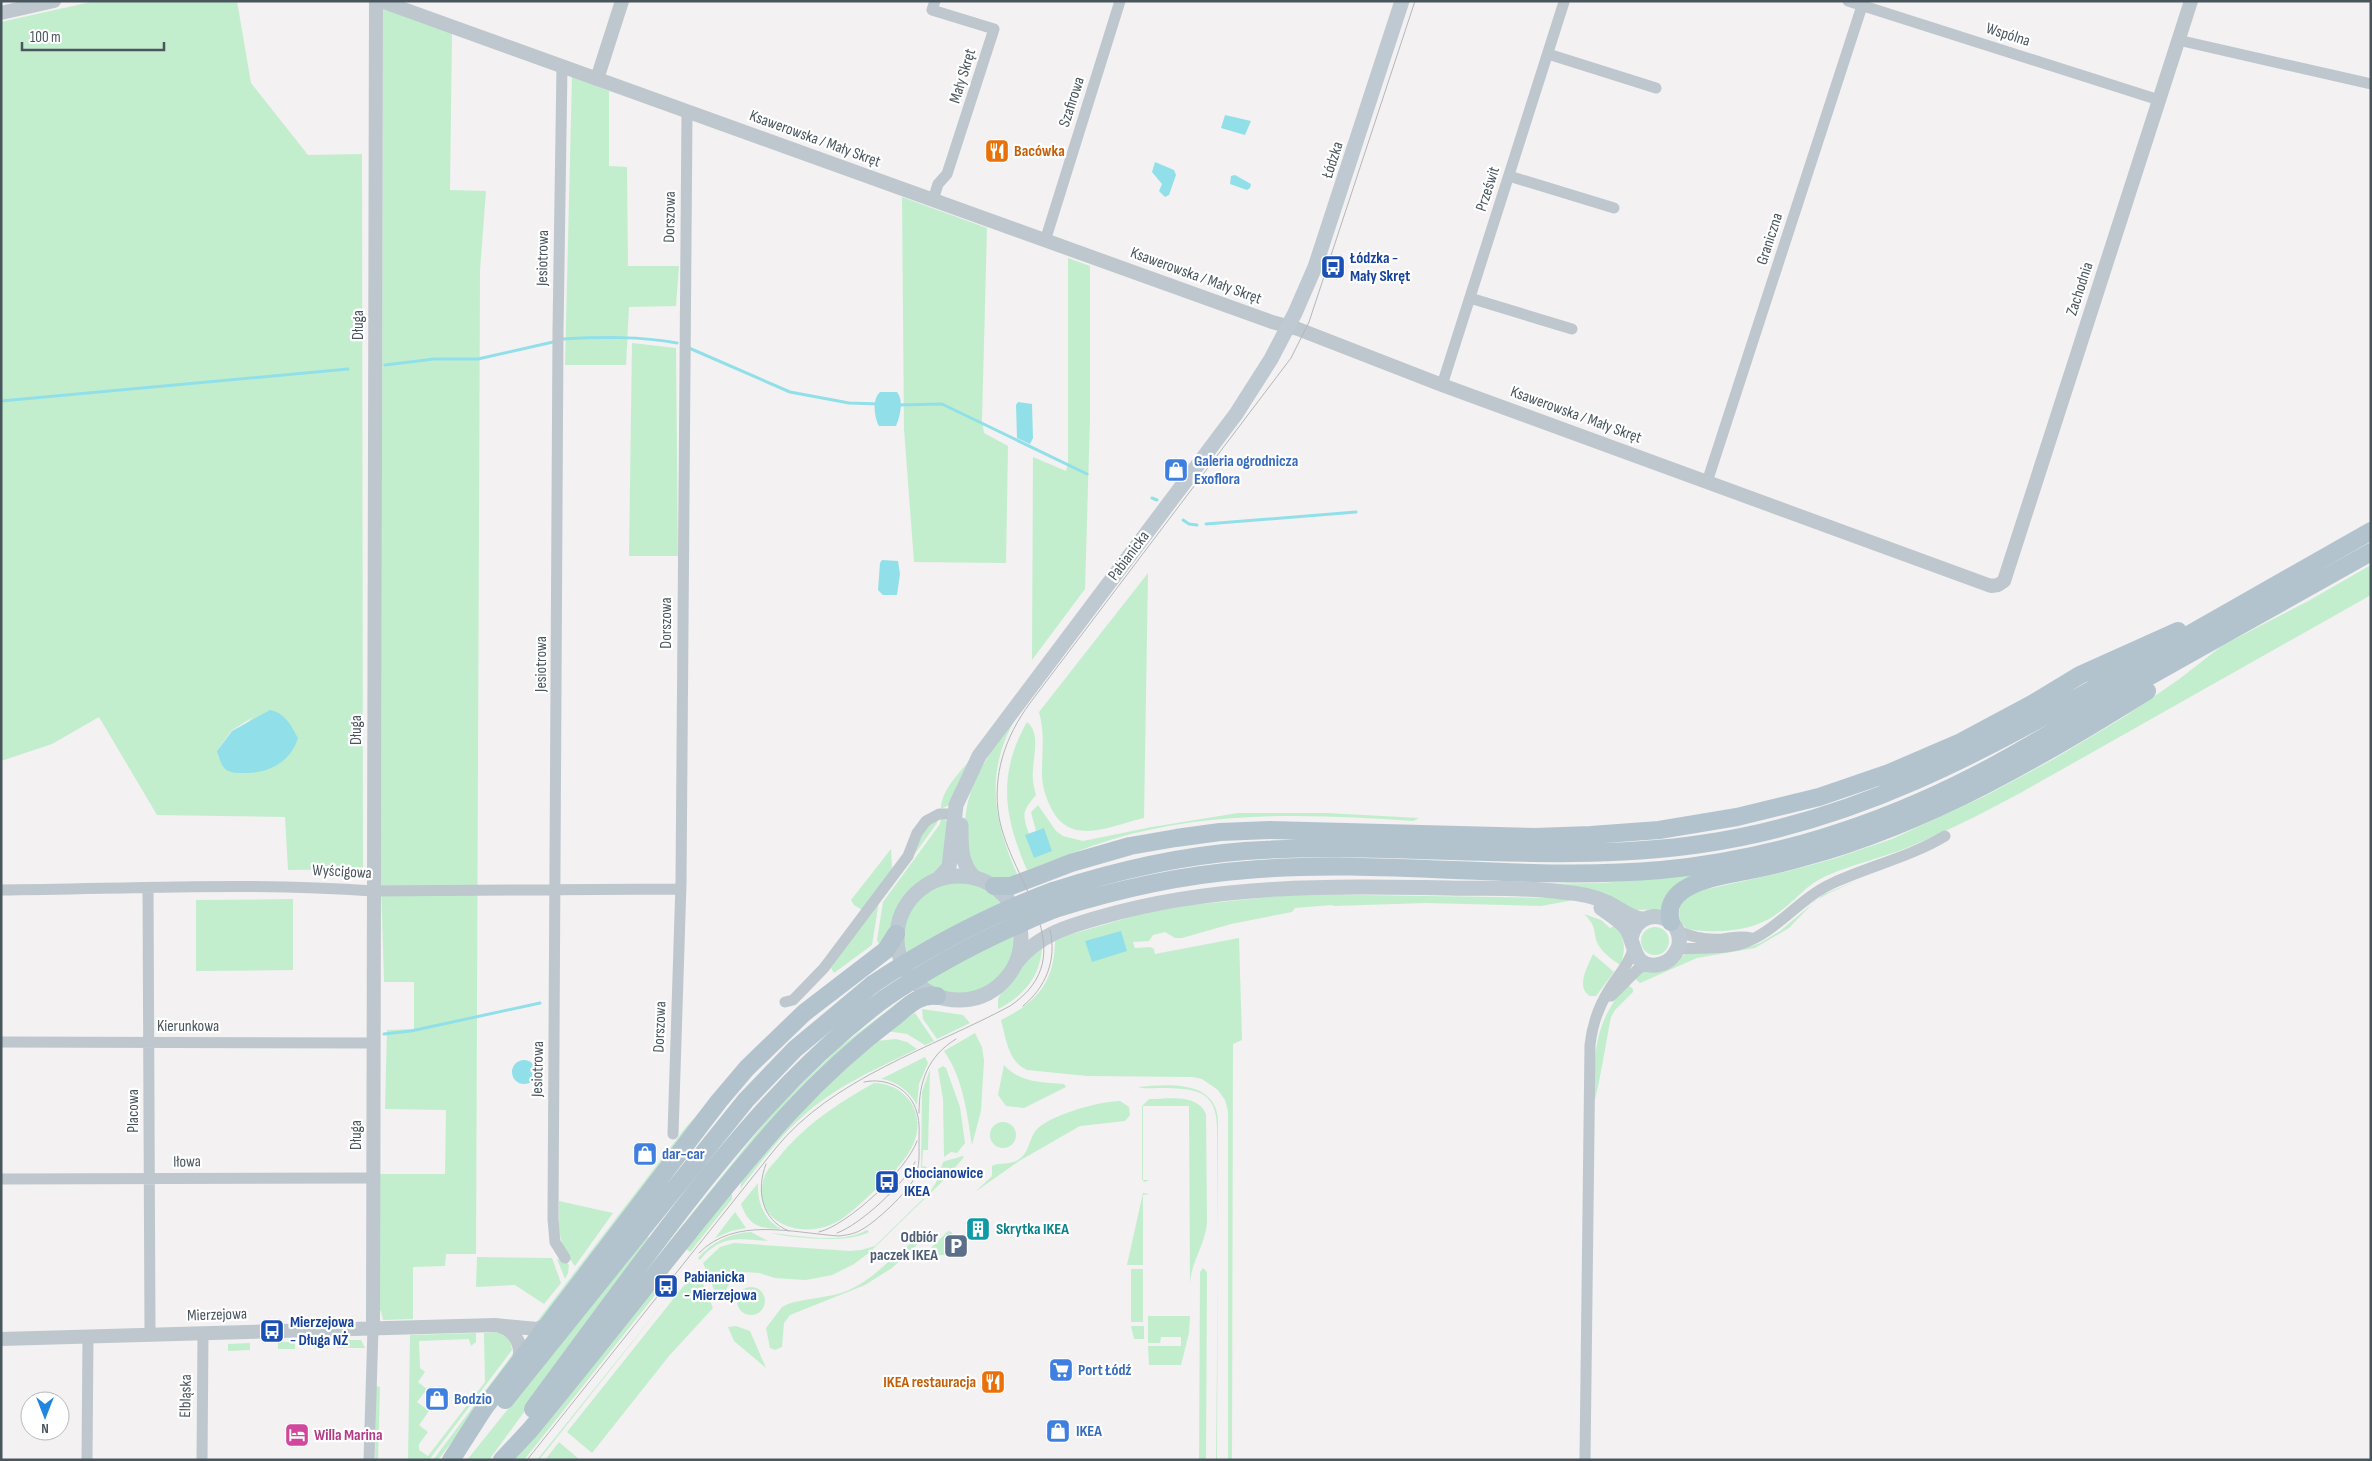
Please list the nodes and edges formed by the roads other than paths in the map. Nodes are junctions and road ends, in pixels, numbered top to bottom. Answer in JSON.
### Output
{"nodes":[{"id":1,"x":54,"y":1,"type":"edge"},
{"id":2,"x":376,"y":1,"type":"edge"},
{"id":3,"x":381,"y":1,"type":"edge"},
{"id":4,"x":622,"y":1,"type":"edge"},
{"id":5,"x":935,"y":1,"type":"edge"},
{"id":6,"x":1120,"y":1,"type":"edge"},
{"id":7,"x":1402,"y":1,"type":"edge"},
{"id":8,"x":1848,"y":1,"type":"edge"},
{"id":9,"x":2191,"y":1,"type":"edge"},
{"id":10,"x":1564,"y":2,"type":"edge"},
{"id":11,"x":1862,"y":6,"type":"junction"},
{"id":12,"x":1,"y":13,"type":"edge"},
{"id":13,"x":2178,"y":40,"type":"junction"},
{"id":14,"x":1548,"y":54,"type":"junction"},
{"id":15,"x":562,"y":66,"type":"junction"},
{"id":16,"x":597,"y":79,"type":"junction"},
{"id":17,"x":2371,"y":84,"type":"edge"},
{"id":18,"x":1656,"y":88,"type":"dead end"},
{"id":19,"x":2159,"y":100,"type":"junction"},
{"id":20,"x":687,"y":111,"type":"junction"},
{"id":21,"x":1509,"y":176,"type":"junction"},
{"id":22,"x":933,"y":200,"type":"junction"},
{"id":23,"x":1614,"y":208,"type":"dead end"},
{"id":24,"x":1045,"y":240,"type":"junction"},
{"id":25,"x":1470,"y":298,"type":"junction"},
{"id":26,"x":1288,"y":327,"type":"junction"},
{"id":27,"x":1572,"y":329,"type":"dead end"},
{"id":28,"x":1442,"y":385,"type":"junction"},
{"id":29,"x":1707,"y":482,"type":"junction"},
{"id":30,"x":2371,"y":531,"type":"edge"},
{"id":31,"x":2371,"y":552,"type":"edge"},
{"id":32,"x":1998,"y":585,"type":"joint"},
{"id":33,"x":2227,"y":613,"type":"junction"},
{"id":34,"x":2218,"y":637,"type":"junction"},
{"id":35,"x":966,"y":782,"type":"junction"},
{"id":36,"x":954,"y":814,"type":"junction"},
{"id":37,"x":1945,"y":836,"type":"dead end"},
{"id":38,"x":975,"y":878,"type":"junction"},
{"id":39,"x":938,"y":879,"type":"junction"},
{"id":40,"x":994,"y":886,"type":"junction"},
{"id":41,"x":148,"y":888,"type":"junction"},
{"id":42,"x":681,"y":889,"type":"junction"},
{"id":43,"x":1,"y":890,"type":"edge"},
{"id":44,"x":556,"y":890,"type":"junction"},
{"id":45,"x":373,"y":891,"type":"junction"},
{"id":46,"x":1586,"y":897,"type":"junction"},
{"id":47,"x":1017,"y":916,"type":"junction"},
{"id":48,"x":1643,"y":919,"type":"junction"},
{"id":49,"x":1674,"y":926,"type":"junction"},
{"id":50,"x":1056,"y":932,"type":"junction"},
{"id":51,"x":896,"y":934,"type":"junction"},
{"id":52,"x":1751,"y":938,"type":"junction"},
{"id":53,"x":1632,"y":944,"type":"junction"},
{"id":54,"x":1675,"y":953,"type":"junction"},
{"id":55,"x":1016,"y":963,"type":"junction"},
{"id":56,"x":1650,"y":964,"type":"junction"},
{"id":57,"x":937,"y":996,"type":"junction"},
{"id":58,"x":785,"y":1002,"type":"dead end"},
{"id":59,"x":1596,"y":1018,"type":"junction"},
{"id":60,"x":1,"y":1042,"type":"edge"},
{"id":61,"x":149,"y":1042,"type":"junction"},
{"id":62,"x":374,"y":1043,"type":"junction"},
{"id":63,"x":673,"y":1134,"type":"dead end"},
{"id":64,"x":149,"y":1178,"type":"junction"},
{"id":65,"x":373,"y":1178,"type":"junction"},
{"id":66,"x":1,"y":1179,"type":"edge"},
{"id":67,"x":565,"y":1258,"type":"dead end"},
{"id":68,"x":548,"y":1324,"type":"junction"},
{"id":69,"x":495,"y":1325,"type":"junction"},
{"id":70,"x":373,"y":1328,"type":"junction"},
{"id":71,"x":203,"y":1333,"type":"junction"},
{"id":72,"x":150,"y":1334,"type":"junction"},
{"id":73,"x":88,"y":1336,"type":"junction"},
{"id":74,"x":1,"y":1339,"type":"edge"},
{"id":75,"x":518,"y":1363,"type":"junction"},
{"id":76,"x":453,"y":1457,"type":"edge"},
{"id":77,"x":87,"y":1460,"type":"edge"},
{"id":78,"x":202,"y":1460,"type":"edge"},
{"id":79,"x":369,"y":1460,"type":"edge"},
{"id":80,"x":498,"y":1460,"type":"edge"},
{"id":81,"x":502,"y":1460,"type":"edge"},
{"id":82,"x":1585,"y":1460,"type":"edge"}],
"edges":[{"from":1,"to":12,"type":"street"},
{"from":2,"to":45,"type":"street","name":"Długa"},
{"from":3,"to":15,"type":"street","name":"Ksawerowska / Mały Skręt"},
{"from":4,"to":16,"type":"street"},
{"from":5,"to":22,"type":"street","name":"Mały Skręt"},
{"from":6,"to":24,"type":"street","name":"Szafirowa"},
{"from":7,"to":26,"type":"main road","name":"Łódzka"},
{"from":8,"to":11,"type":"street","name":"Wspólna"},
{"from":9,"to":13,"type":"street","name":"Zachodnia"},
{"from":10,"to":14,"type":"street","name":"Prześwit"},
{"from":11,"to":19,"type":"street","name":"Wspólna"},
{"from":11,"to":29,"type":"street","name":"Graniczna"},
{"from":13,"to":17,"type":"street"},
{"from":13,"to":19,"type":"street","name":"Zachodnia"},
{"from":14,"to":18,"type":"street"},
{"from":14,"to":21,"type":"street","name":"Prześwit"},
{"from":15,"to":16,"type":"street","name":"Ksawerowska / Mały Skręt"},
{"from":15,"to":44,"type":"street","name":"Jesiotrowa"},
{"from":16,"to":20,"type":"street","name":"Ksawerowska / Mały Skręt"},
{"from":19,"to":32,"type":"street","name":"Zachodnia"},
{"from":20,"to":22,"type":"street","name":"Ksawerowska / Mały Skręt"},
{"from":20,"to":42,"type":"street","name":"Dorszowa"},
{"from":21,"to":23,"type":"street"},
{"from":21,"to":25,"type":"street","name":"Prześwit"},
{"from":22,"to":24,"type":"street","name":"Ksawerowska / Mały Skręt"},
{"from":24,"to":26,"type":"street","name":"Ksawerowska / Mały Skręt"},
{"from":25,"to":27,"type":"street"},
{"from":25,"to":28,"type":"street","name":"Prześwit"},
{"from":26,"to":28,"type":"street","name":"Ksawerowska / Mały Skręt"},
{"from":26,"to":35,"type":"main road","name":"Pabianicka"},
{"from":28,"to":29,"type":"street","name":"Ksawerowska / Mały Skręt"},
{"from":29,"to":32,"type":"street","name":"Ksawerowska / Mały Skręt"},
{"from":30,"to":33,"type":"main road"},
{"from":31,"to":34,"type":"main road"},
{"from":33,"to":40,"type":"main road"},
{"from":33,"to":76,"type":"main road","bridge":true},
{"from":34,"to":49,"type":"main road"},
{"from":34,"to":80,"type":"main road","bridge":true},
{"from":35,"to":36,"type":"main road","name":"Pabianicka"},
{"from":35,"to":38,"type":"main road","name":"Pabianicka"},
{"from":36,"to":39,"type":"main road","name":"Pabianicka"},
{"from":36,"to":58,"type":"street"},
{"from":37,"to":52,"type":"street"},
{"from":38,"to":39,"type":"main road"},
{"from":38,"to":40,"type":"main road"},
{"from":39,"to":51,"type":"main road"},
{"from":40,"to":47,"type":"main road"},
{"from":41,"to":43,"type":"street","name":"Wyścigowa"},
{"from":41,"to":45,"type":"street","name":"Wyścigowa"},
{"from":41,"to":61,"type":"street","name":"Placowa"},
{"from":42,"to":44,"type":"street","name":"Wyścigowa"},
{"from":42,"to":63,"type":"street","name":"Dorszowa"},
{"from":44,"to":45,"type":"street","name":"Wyścigowa"},
{"from":44,"to":67,"type":"street","name":"Jesiotrowa"},
{"from":45,"to":62,"type":"street","name":"Długa"},
{"from":46,"to":48,"type":"main road"},
{"from":46,"to":50,"type":"main road"},
{"from":46,"to":53,"type":"main road"},
{"from":47,"to":50,"type":"main road"},
{"from":47,"to":55,"type":"main road"},
{"from":48,"to":49,"type":"main road"},
{"from":48,"to":53,"type":"main road"},
{"from":49,"to":52,"type":"street"},
{"from":49,"to":54,"type":"main road"},
{"from":50,"to":55,"type":"main road"},
{"from":51,"to":57,"type":"main road"},
{"from":51,"to":68,"type":"main road"},
{"from":52,"to":54,"type":"street"},
{"from":53,"to":56,"type":"main road"},
{"from":53,"to":59,"type":"street"},
{"from":54,"to":56,"type":"main road"},
{"from":55,"to":57,"type":"main road"},
{"from":56,"to":59,"type":"street"},
{"from":57,"to":81,"type":"main road"},
{"from":59,"to":82,"type":"street"},
{"from":60,"to":61,"type":"street","name":"Kierunkowa"},
{"from":61,"to":62,"type":"street","name":"Kierunkowa"},
{"from":61,"to":64,"type":"street","name":"Placowa"},
{"from":62,"to":65,"type":"street","name":"Długa"},
{"from":64,"to":65,"type":"street","name":"Iłowa"},
{"from":64,"to":66,"type":"street","name":"Iłowa"},
{"from":64,"to":72,"type":"street","name":"Placowa"},
{"from":65,"to":70,"type":"street","name":"Długa"},
{"from":68,"to":69,"type":"street","name":"Mierzejowa"},
{"from":68,"to":75,"type":"main road"},
{"from":69,"to":70,"type":"street","name":"Mierzejowa"},
{"from":69,"to":75,"type":"street"},
{"from":70,"to":71,"type":"street","name":"Mierzejowa"},
{"from":70,"to":79,"type":"street","name":"Długa"},
{"from":71,"to":72,"type":"street","name":"Mierzejowa"},
{"from":71,"to":78,"type":"street","name":"Elbląska"},
{"from":72,"to":73,"type":"street","name":"Mierzejowa"},
{"from":73,"to":74,"type":"street","name":"Mierzejowa"},
{"from":73,"to":77,"type":"street"},
{"from":75,"to":76,"type":"main road"}]}
